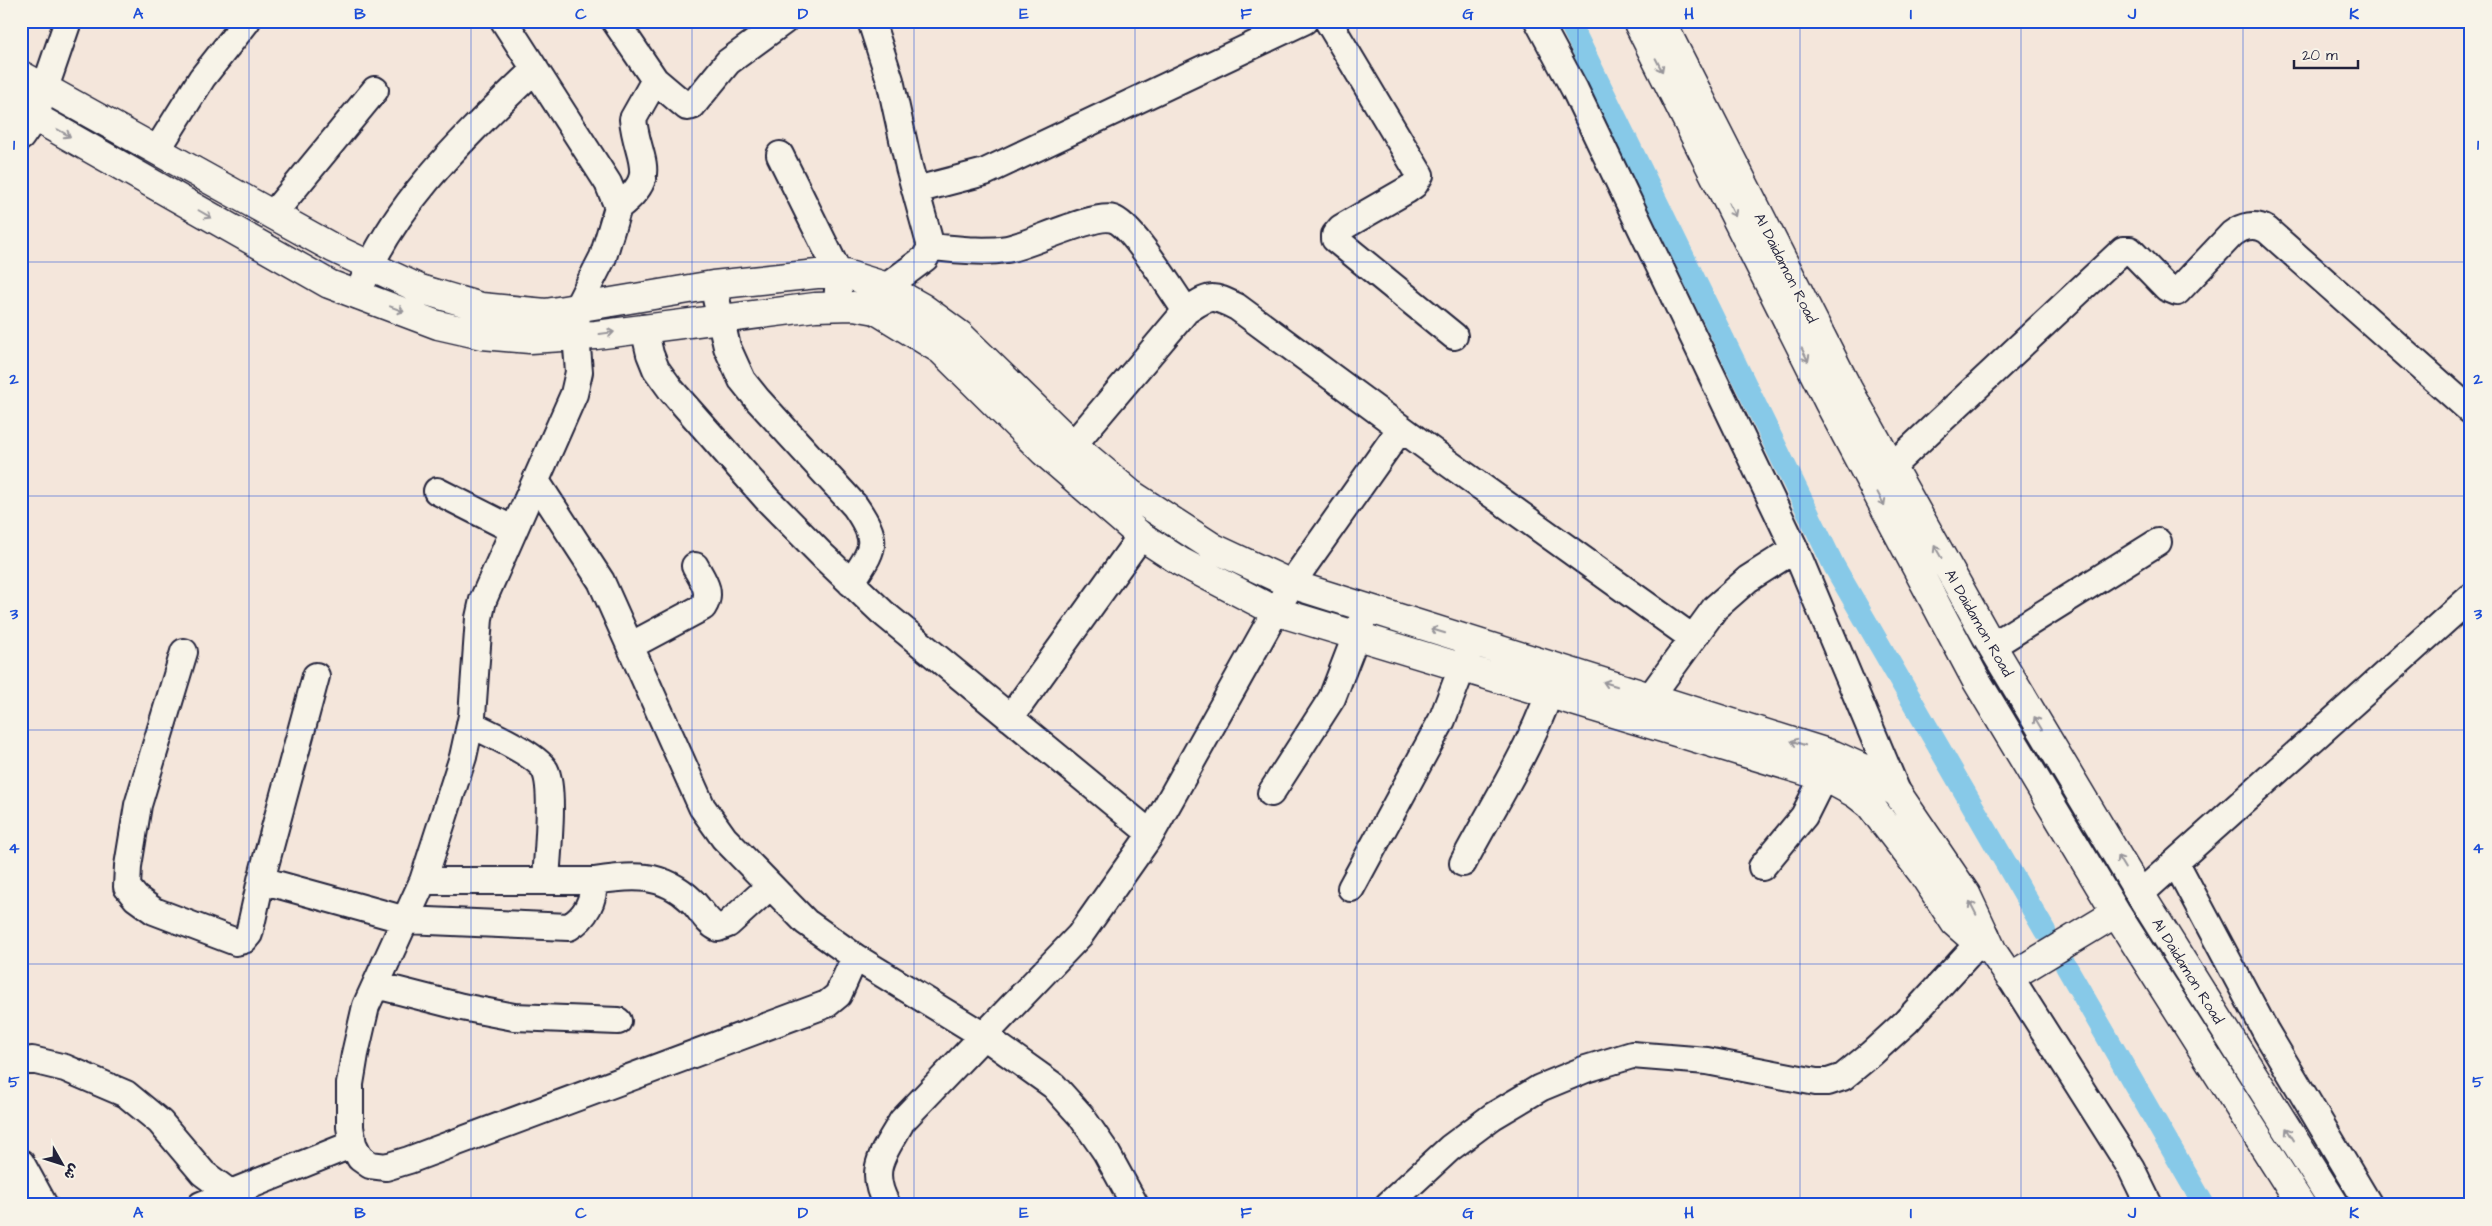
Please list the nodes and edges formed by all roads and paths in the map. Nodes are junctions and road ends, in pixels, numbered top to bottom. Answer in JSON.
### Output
{"nodes":[{"id":1,"x":68,"y":21,"type":"edge"},
{"id":2,"x":247,"y":21,"type":"edge"},
{"id":3,"x":615,"y":21,"type":"edge"},
{"id":4,"x":784,"y":21,"type":"edge"},
{"id":5,"x":871,"y":21,"type":"edge"},
{"id":6,"x":1304,"y":21,"type":"edge"},
{"id":7,"x":1328,"y":21,"type":"edge"},
{"id":8,"x":1538,"y":21,"type":"edge"},
{"id":9,"x":1637,"y":21,"type":"edge"},
{"id":10,"x":1661,"y":21,"type":"edge"},
{"id":11,"x":510,"y":23,"type":"edge"},
{"id":12,"x":535,"y":69,"type":"junction"},
{"id":13,"x":21,"y":75,"type":"edge"},
{"id":14,"x":655,"y":80,"type":"junction"},
{"id":15,"x":46,"y":88,"type":"junction"},
{"id":16,"x":375,"y":90,"type":"dead end"},
{"id":17,"x":26,"y":121,"type":"edge"},
{"id":18,"x":157,"y":150,"type":"junction"},
{"id":19,"x":780,"y":155,"type":"dead end"},
{"id":20,"x":916,"y":190,"type":"junction"},
{"id":21,"x":618,"y":207,"type":"junction"},
{"id":22,"x":273,"y":214,"type":"junction"},
{"id":23,"x":931,"y":247,"type":"junction"},
{"id":24,"x":368,"y":265,"type":"junction"},
{"id":25,"x":840,"y":274,"type":"junction"},
{"id":26,"x":713,"y":285,"type":"junction"},
{"id":27,"x":884,"y":286,"type":"junction"},
{"id":28,"x":358,"y":295,"type":"junction"},
{"id":29,"x":849,"y":306,"type":"junction"},
{"id":30,"x":578,"y":308,"type":"junction"},
{"id":31,"x":1186,"y":311,"type":"junction"},
{"id":32,"x":720,"y":319,"type":"junction"},
{"id":33,"x":644,"y":328,"type":"junction"},
{"id":34,"x":576,"y":335,"type":"junction"},
{"id":35,"x":1454,"y":336,"type":"dead end"},
{"id":36,"x":1838,"y":396,"type":"junction"},
{"id":37,"x":2471,"y":411,"type":"edge"},
{"id":38,"x":1401,"y":428,"type":"junction"},
{"id":39,"x":1074,"y":445,"type":"junction"},
{"id":40,"x":1890,"y":468,"type":"junction"},
{"id":41,"x":536,"y":481,"type":"junction"},
{"id":42,"x":437,"y":491,"type":"dead end"},
{"id":43,"x":514,"y":530,"type":"junction"},
{"id":44,"x":1141,"y":536,"type":"junction"},
{"id":45,"x":2158,"y":542,"type":"dead end"},
{"id":46,"x":1795,"y":549,"type":"junction"},
{"id":47,"x":695,"y":566,"type":"dead end"},
{"id":48,"x":851,"y":583,"type":"junction"},
{"id":49,"x":1291,"y":584,"type":"junction"},
{"id":50,"x":2471,"y":597,"type":"edge"},
{"id":51,"x":1275,"y":611,"type":"junction"},
{"id":52,"x":1362,"y":622,"type":"junction"},
{"id":53,"x":1692,"y":637,"type":"junction"},
{"id":54,"x":1472,"y":642,"type":"junction"},
{"id":55,"x":630,"y":646,"type":"junction"},
{"id":56,"x":1992,"y":646,"type":"junction"},
{"id":57,"x":184,"y":652,"type":"dead end"},
{"id":58,"x":1464,"y":668,"type":"junction"},
{"id":59,"x":1558,"y":668,"type":"junction"},
{"id":60,"x":316,"y":676,"type":"dead end"},
{"id":61,"x":1550,"y":695,"type":"junction"},
{"id":62,"x":1651,"y":696,"type":"junction"},
{"id":63,"x":1010,"y":718,"type":"junction"},
{"id":64,"x":470,"y":724,"type":"junction"},
{"id":65,"x":1830,"y":766,"type":"junction"},
{"id":66,"x":1271,"y":793,"type":"dead end"},
{"id":67,"x":1898,"y":794,"type":"junction"},
{"id":68,"x":1151,"y":834,"type":"junction"},
{"id":69,"x":1463,"y":863,"type":"dead end"},
{"id":70,"x":2176,"y":863,"type":"junction"},
{"id":71,"x":1762,"y":867,"type":"dead end"},
{"id":72,"x":261,"y":880,"type":"junction"},
{"id":73,"x":423,"y":881,"type":"junction"},
{"id":74,"x":546,"y":881,"type":"junction"},
{"id":75,"x":594,"y":881,"type":"junction"},
{"id":76,"x":770,"y":886,"type":"junction"},
{"id":77,"x":1351,"y":888,"type":"dead end"},
{"id":78,"x":2140,"y":894,"type":"junction"},
{"id":79,"x":2116,"y":913,"type":"junction"},
{"id":80,"x":406,"y":920,"type":"junction"},
{"id":81,"x":1986,"y":944,"type":"junction"},
{"id":82,"x":855,"y":957,"type":"junction"},
{"id":83,"x":2010,"y":977,"type":"junction"},
{"id":84,"x":376,"y":985,"type":"junction"},
{"id":85,"x":618,"y":1021,"type":"dead end"},
{"id":86,"x":984,"y":1036,"type":"junction"},
{"id":87,"x":21,"y":1062,"type":"edge"},
{"id":88,"x":353,"y":1144,"type":"junction"},
{"id":89,"x":2306,"y":1161,"type":"junction"},
{"id":90,"x":21,"y":1163,"type":"edge"},
{"id":91,"x":2282,"y":1175,"type":"junction"},
{"id":92,"x":230,"y":1193,"type":"junction"},
{"id":93,"x":44,"y":1205,"type":"edge"},
{"id":94,"x":201,"y":1205,"type":"edge"},
{"id":95,"x":887,"y":1205,"type":"edge"},
{"id":96,"x":1135,"y":1205,"type":"edge"},
{"id":97,"x":1388,"y":1205,"type":"edge"},
{"id":98,"x":2149,"y":1205,"type":"edge"},
{"id":99,"x":2301,"y":1205,"type":"edge"},
{"id":100,"x":2335,"y":1205,"type":"edge"},
{"id":101,"x":2369,"y":1205,"type":"edge"}],
"edges":[{"from":1,"to":15,"type":"street"},
{"from":2,"to":18,"type":"street"},
{"from":3,"to":14,"type":"street"},
{"from":4,"to":14,"type":"street"},
{"from":5,"to":20,"type":"street"},
{"from":6,"to":20,"type":"street"},
{"from":7,"to":35,"type":"street"},
{"from":8,"to":46,"type":"street"},
{"from":9,"to":36,"type":"street","name":"Al Daidamon Road","one_way":true},
{"from":10,"to":36,"type":"street","name":"Al Daidamon Road"},
{"from":11,"to":12,"type":"street"},
{"from":12,"to":21,"type":"street"},
{"from":12,"to":24,"type":"street"},
{"from":13,"to":15,"type":"street"},
{"from":14,"to":21,"type":"street"},
{"from":15,"to":17,"type":"street"},
{"from":15,"to":18,"type":"street"},
{"from":16,"to":22,"type":"street"},
{"from":17,"to":28,"type":"street","one_way":true},
{"from":18,"to":22,"type":"street"},
{"from":19,"to":25,"type":"street"},
{"from":20,"to":23,"type":"street"},
{"from":21,"to":30,"type":"street"},
{"from":22,"to":24,"type":"street"},
{"from":23,"to":27,"type":"street"},
{"from":23,"to":31,"type":"street"},
{"from":24,"to":28,"type":"street"},
{"from":24,"to":30,"type":"street"},
{"from":25,"to":26,"type":"street"},
{"from":25,"to":27,"type":"street"},
{"from":25,"to":29,"type":"street"},
{"from":26,"to":30,"type":"street"},
{"from":26,"to":32,"type":"street"},
{"from":27,"to":29,"type":"street"},
{"from":27,"to":39,"type":"street"},
{"from":28,"to":34,"type":"street","one_way":true},
{"from":29,"to":32,"type":"street"},
{"from":29,"to":44,"type":"street"},
{"from":30,"to":34,"type":"street"},
{"from":31,"to":38,"type":"street"},
{"from":31,"to":39,"type":"street"},
{"from":32,"to":33,"type":"street"},
{"from":32,"to":48,"type":"street"},
{"from":34,"to":33,"type":"street","one_way":true},
{"from":33,"to":48,"type":"street"},
{"from":34,"to":41,"type":"street"},
{"from":36,"to":40,"type":"street","name":"Al Daidamon Road"},
{"from":36,"to":79,"type":"street","name":"Al Daidamon Road","one_way":true},
{"from":37,"to":40,"type":"street"},
{"from":38,"to":49,"type":"street"},
{"from":38,"to":53,"type":"street"},
{"from":39,"to":49,"type":"street"},
{"from":56,"to":40,"type":"street","name":"Al Daidamon Road","one_way":true},
{"from":41,"to":43,"type":"street"},
{"from":41,"to":55,"type":"street"},
{"from":42,"to":43,"type":"street"},
{"from":43,"to":64,"type":"street"},
{"from":44,"to":51,"type":"street"},
{"from":44,"to":63,"type":"street"},
{"from":45,"to":56,"type":"street"},
{"from":46,"to":53,"type":"street"},
{"from":46,"to":67,"type":"street"},
{"from":47,"to":55,"type":"street"},
{"from":48,"to":63,"type":"street"},
{"from":49,"to":51,"type":"street"},
{"from":49,"to":52,"type":"street"},
{"from":50,"to":70,"type":"street"},
{"from":51,"to":52,"type":"street"},
{"from":51,"to":68,"type":"street"},
{"from":54,"to":52,"type":"street","one_way":true},
{"from":52,"to":58,"type":"street"},
{"from":52,"to":66,"type":"street"},
{"from":53,"to":62,"type":"street"},
{"from":54,"to":58,"type":"street"},
{"from":54,"to":59,"type":"street"},
{"from":55,"to":76,"type":"street"},
{"from":78,"to":56,"type":"street","name":"Al Daidamon Road","one_way":true},
{"from":57,"to":72,"type":"street"},
{"from":58,"to":61,"type":"street"},
{"from":58,"to":77,"type":"street"},
{"from":59,"to":61,"type":"street"},
{"from":62,"to":59,"type":"street","one_way":true},
{"from":60,"to":72,"type":"street"},
{"from":61,"to":65,"type":"street"},
{"from":61,"to":69,"type":"street"},
{"from":65,"to":62,"type":"street","one_way":true},
{"from":63,"to":68,"type":"street"},
{"from":64,"to":73,"type":"street"},
{"from":64,"to":74,"type":"street"},
{"from":65,"to":67,"type":"street"},
{"from":65,"to":71,"type":"street"},
{"from":65,"to":81,"type":"street"},
{"from":81,"to":67,"type":"street","one_way":true},
{"from":68,"to":86,"type":"street"},
{"from":70,"to":78,"type":"street"},
{"from":70,"to":101,"type":"street"},
{"from":72,"to":80,"type":"street"},
{"from":73,"to":74,"type":"street"},
{"from":73,"to":80,"type":"street"},
{"from":74,"to":75,"type":"street"},
{"from":75,"to":76,"type":"street"},
{"from":75,"to":80,"type":"street"},
{"from":76,"to":82,"type":"street"},
{"from":89,"to":78,"type":"street","name":"Al Daidamon Road","one_way":true},
{"from":79,"to":83,"type":"street"},
{"from":79,"to":91,"type":"street","name":"Al Daidamon Road"},
{"from":80,"to":84,"type":"street"},
{"from":81,"to":83,"type":"street"},
{"from":81,"to":97,"type":"street"},
{"from":82,"to":86,"type":"street"},
{"from":82,"to":88,"type":"street"},
{"from":83,"to":98,"type":"street"},
{"from":84,"to":85,"type":"street"},
{"from":84,"to":88,"type":"street"},
{"from":86,"to":95,"type":"street"},
{"from":86,"to":96,"type":"street"},
{"from":87,"to":92,"type":"street"},
{"from":88,"to":92,"type":"street"},
{"from":89,"to":91,"type":"street"},
{"from":89,"to":100,"type":"street","name":"Al Daidamon Road"},
{"from":90,"to":93,"type":"street"},
{"from":91,"to":99,"type":"street","name":"Al Daidamon Road"},
{"from":92,"to":94,"type":"street"}]}
